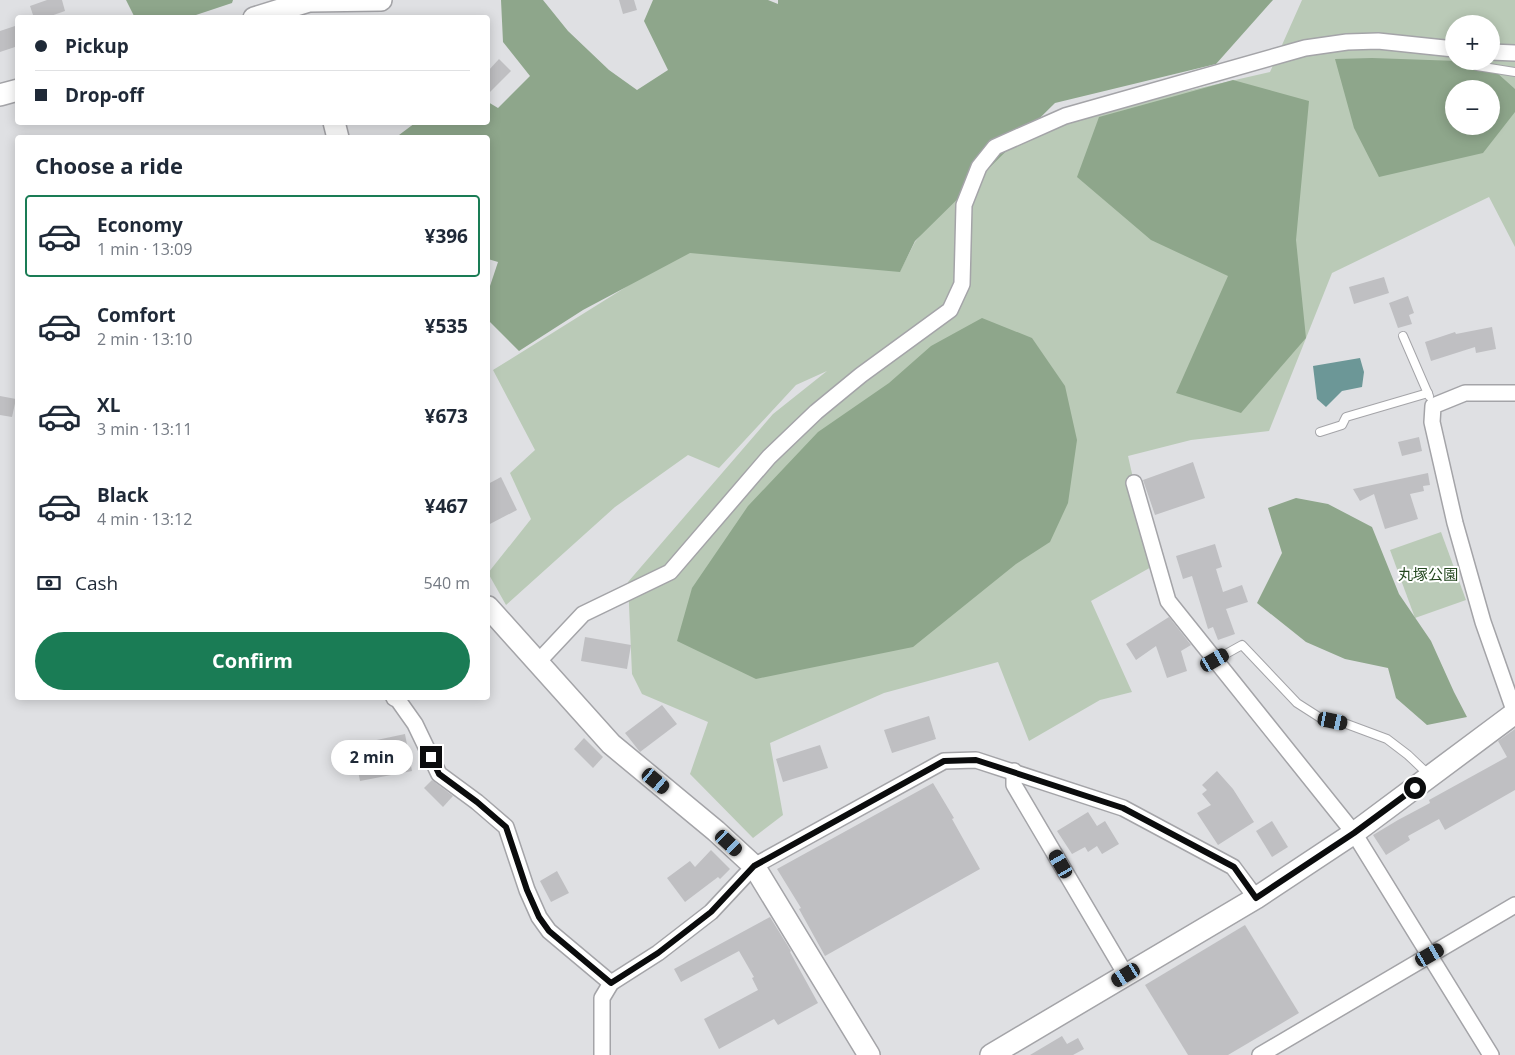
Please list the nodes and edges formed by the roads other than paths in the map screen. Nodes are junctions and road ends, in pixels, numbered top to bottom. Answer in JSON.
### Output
{"nodes":[{"id":1,"x":381,"y":0,"type":"edge"},
{"id":2,"x":311,"y":9,"type":"edge"},
{"id":3,"x":273,"y":15,"type":"edge"},
{"id":4,"x":1445,"y":48,"type":"edge"},
{"id":5,"x":1500,"y":52,"type":"edge"},
{"id":6,"x":1515,"y":53,"type":"edge"},
{"id":7,"x":1500,"y":70,"type":"edge"},
{"id":8,"x":1515,"y":72,"type":"edge"},
{"id":9,"x":15,"y":91,"type":"edge"},
{"id":10,"x":0,"y":94,"type":"edge"},
{"id":11,"x":1403,"y":336,"type":"dead end"},
{"id":12,"x":1515,"y":393,"type":"edge"},
{"id":13,"x":1430,"y":399,"type":"junction"},
{"id":14,"x":1320,"y":432,"type":"dead end"},
{"id":15,"x":1134,"y":483,"type":"dead end"},
{"id":16,"x":490,"y":612,"type":"edge"},
{"id":17,"x":1215,"y":660,"type":"junction"},
{"id":18,"x":537,"y":663,"type":"junction"},
{"id":19,"x":398,"y":700,"type":"edge"},
{"id":20,"x":1515,"y":713,"type":"edge"},
{"id":21,"x":1014,"y":771,"type":"junction"},
{"id":22,"x":1430,"y":776,"type":"junction"},
{"id":23,"x":1354,"y":833,"type":"junction"},
{"id":24,"x":754,"y":866,"type":"junction"},
{"id":25,"x":1256,"y":898,"type":"junction"},
{"id":26,"x":1515,"y":905,"type":"edge"},
{"id":27,"x":1430,"y":955,"type":"junction"},
{"id":28,"x":1126,"y":975,"type":"junction"},
{"id":29,"x":611,"y":983,"type":"junction"},
{"id":30,"x":602,"y":1055,"type":"edge"},
{"id":31,"x":869,"y":1055,"type":"edge"},
{"id":32,"x":991,"y":1055,"type":"edge"},
{"id":33,"x":1260,"y":1055,"type":"edge"},
{"id":34,"x":1491,"y":1055,"type":"edge"}],
"edges":[{"from":1,"to":2,"type":"street"},
{"from":2,"to":3,"type":"street"},
{"from":4,"to":18,"type":"street"},
{"from":5,"to":6,"type":"street"},
{"from":7,"to":8,"type":"lane"},
{"from":9,"to":10,"type":"street"},
{"from":11,"to":13,"type":"lane"},
{"from":12,"to":13,"type":"street"},
{"from":13,"to":14,"type":"lane"},
{"from":13,"to":20,"type":"street"},
{"from":15,"to":17,"type":"street"},
{"from":16,"to":18,"type":"street"},
{"from":17,"to":22,"type":"lane"},
{"from":17,"to":23,"type":"street"},
{"from":18,"to":24,"type":"street"},
{"from":19,"to":29,"type":"street"},
{"from":20,"to":22,"type":"street"},
{"from":21,"to":24,"type":"street"},
{"from":21,"to":25,"type":"street"},
{"from":21,"to":28,"type":"street"},
{"from":22,"to":23,"type":"street"},
{"from":23,"to":25,"type":"street"},
{"from":23,"to":27,"type":"street"},
{"from":24,"to":29,"type":"street"},
{"from":24,"to":31,"type":"street"},
{"from":25,"to":28,"type":"street"},
{"from":26,"to":27,"type":"street"},
{"from":27,"to":33,"type":"street"},
{"from":27,"to":34,"type":"street"},
{"from":28,"to":32,"type":"street"},
{"from":29,"to":30,"type":"street"}]}
